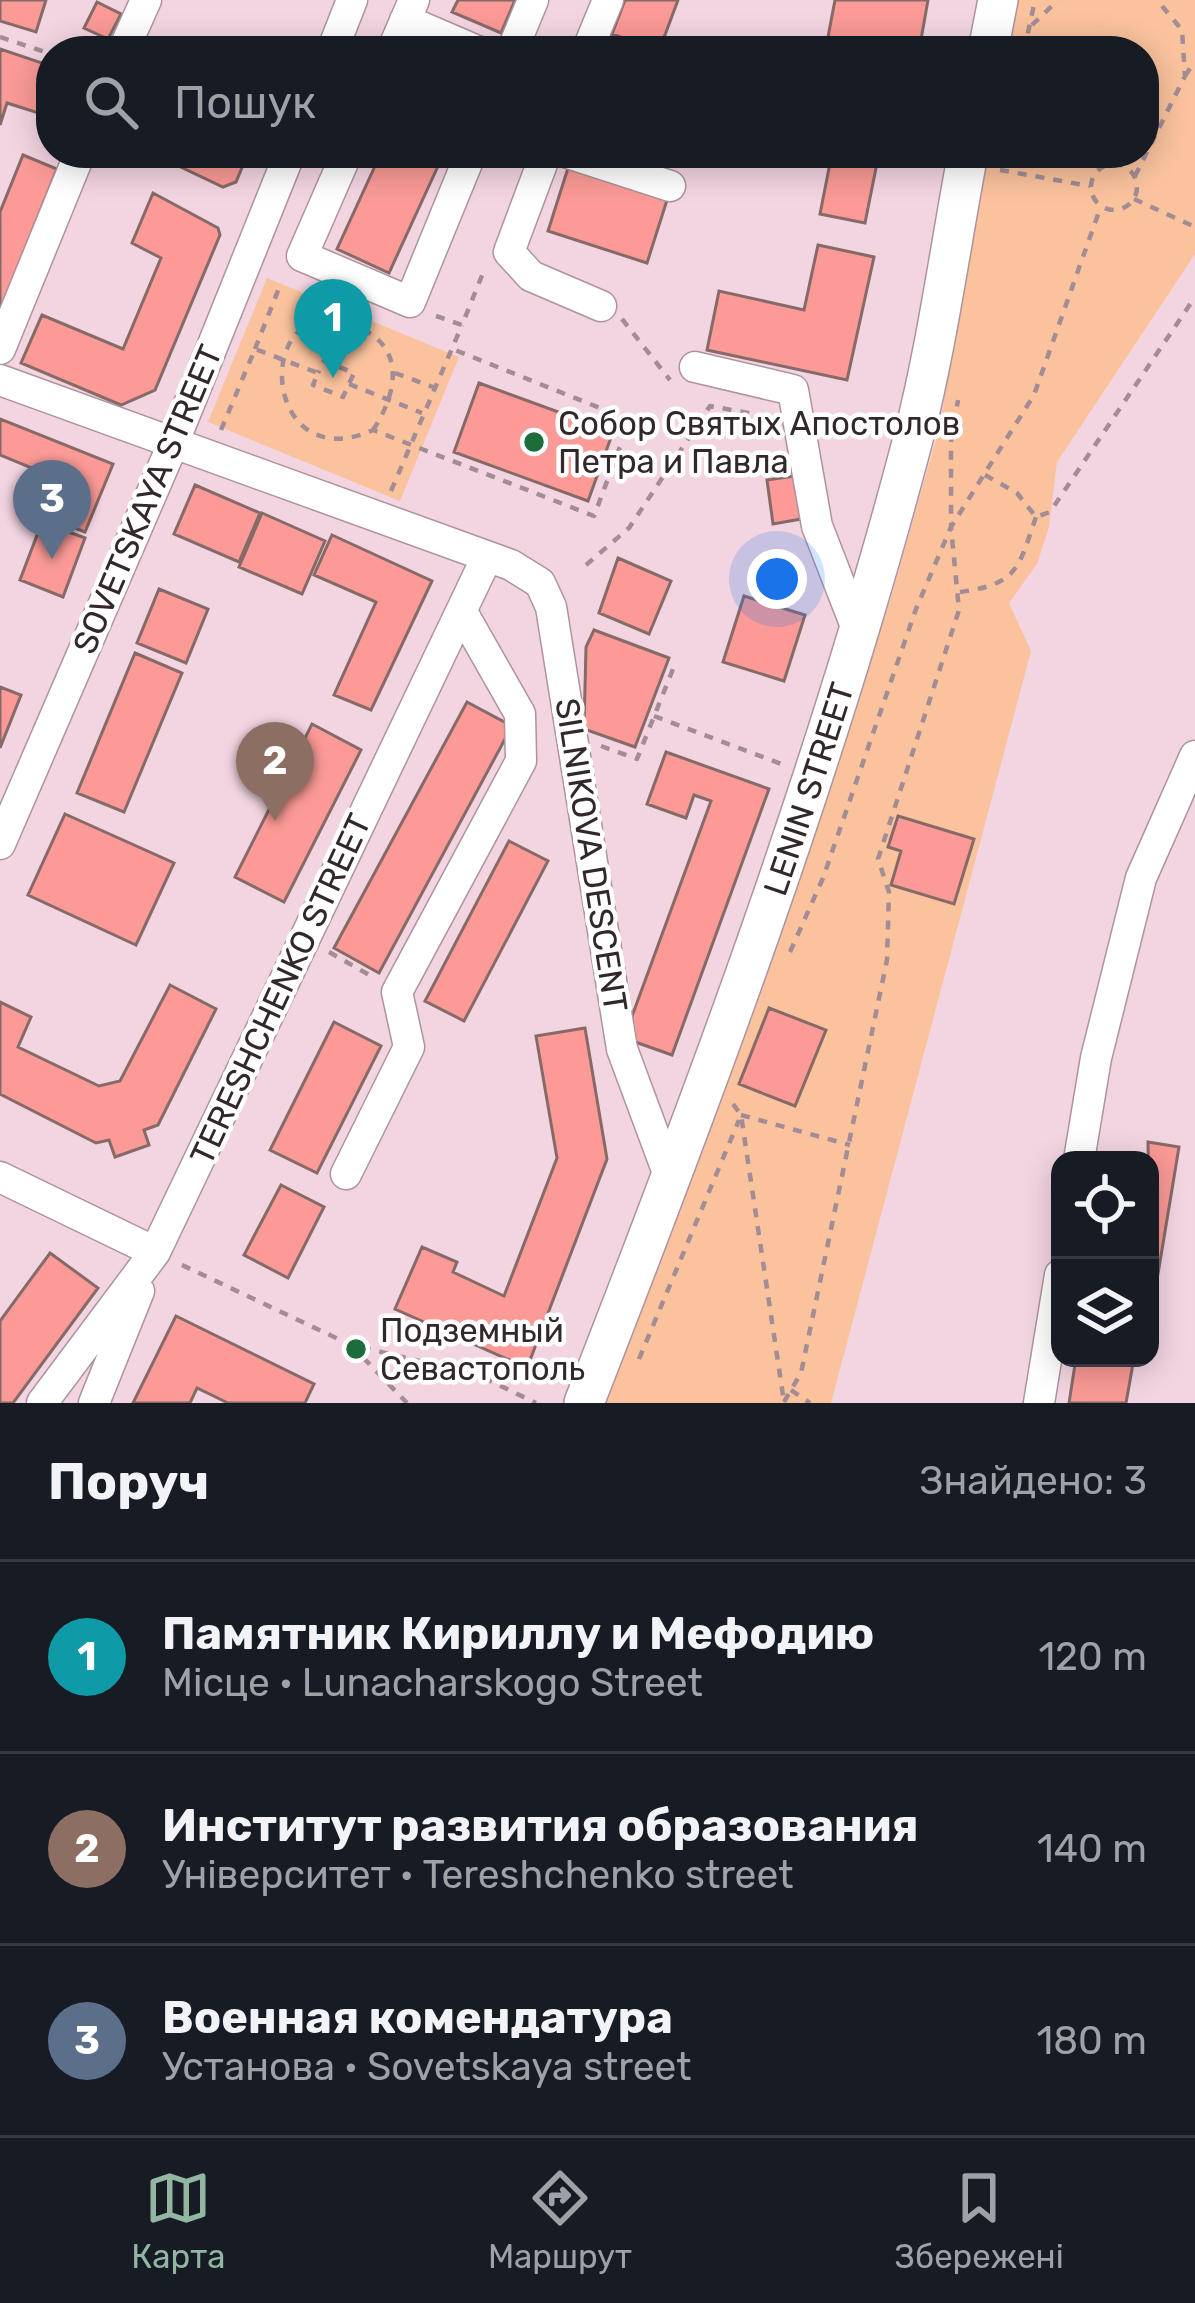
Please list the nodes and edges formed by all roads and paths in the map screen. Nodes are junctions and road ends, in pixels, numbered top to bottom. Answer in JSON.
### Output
{"nodes":[{"id":1,"x":146,"y":0,"type":"edge"},
{"id":2,"x":352,"y":0,"type":"edge"},
{"id":3,"x":533,"y":0,"type":"edge"},
{"id":4,"x":608,"y":0,"type":"edge"},
{"id":5,"x":998,"y":0,"type":"edge"},
{"id":6,"x":1035,"y":0,"type":"edge"},
{"id":7,"x":1058,"y":0,"type":"edge"},
{"id":8,"x":1157,"y":0,"type":"edge"},
{"id":9,"x":410,"y":10,"type":"edge"},
{"id":10,"x":1029,"y":29,"type":"junction"},
{"id":11,"x":130,"y":36,"type":"edge"},
{"id":12,"x":338,"y":36,"type":"edge"},
{"id":13,"x":452,"y":36,"type":"edge"},
{"id":14,"x":518,"y":36,"type":"edge"},
{"id":15,"x":593,"y":36,"type":"edge"},
{"id":16,"x":991,"y":36,"type":"edge"},
{"id":17,"x":1027,"y":36,"type":"edge"},
{"id":18,"x":0,"y":37,"type":"edge"},
{"id":19,"x":36,"y":49,"type":"edge"},
{"id":20,"x":1195,"y":61,"type":"edge"},
{"id":21,"x":1185,"y":76,"type":"junction"},
{"id":22,"x":1159,"y":128,"type":"edge"},
{"id":23,"x":74,"y":168,"type":"edge"},
{"id":24,"x":284,"y":168,"type":"edge"},
{"id":25,"x":340,"y":168,"type":"edge"},
{"id":26,"x":465,"y":168,"type":"edge"},
{"id":27,"x":540,"y":168,"type":"edge"},
{"id":28,"x":614,"y":168,"type":"edge"},
{"id":29,"x":982,"y":168,"type":"edge"},
{"id":30,"x":1010,"y":168,"type":"edge"},
{"id":31,"x":1102,"y":168,"type":"edge"},
{"id":32,"x":1126,"y":168,"type":"edge"},
{"id":33,"x":1139,"y":168,"type":"edge"},
{"id":34,"x":1135,"y":176,"type":"junction"},
{"id":35,"x":670,"y":186,"type":"dead end"},
{"id":36,"x":1090,"y":186,"type":"junction"},
{"id":37,"x":1134,"y":199,"type":"junction"},
{"id":38,"x":1100,"y":206,"type":"junction"},
{"id":39,"x":1195,"y":226,"type":"edge"},
{"id":40,"x":482,"y":271,"type":"dead end"},
{"id":41,"x":279,"y":288,"type":"dead end"},
{"id":42,"x":1195,"y":297,"type":"edge"},
{"id":43,"x":415,"y":306,"type":"junction"},
{"id":44,"x":610,"y":312,"type":"joint"},
{"id":45,"x":462,"y":325,"type":"junction"},
{"id":46,"x":450,"y":348,"type":"junction"},
{"id":47,"x":0,"y":349,"type":"edge"},
{"id":48,"x":255,"y":349,"type":"junction"},
{"id":49,"x":283,"y":360,"type":"junction"},
{"id":50,"x":695,"y":368,"type":"dead end"},
{"id":51,"x":318,"y":373,"type":"junction"},
{"id":52,"x":395,"y":374,"type":"junction"},
{"id":53,"x":664,"y":375,"type":"dead end"},
{"id":54,"x":0,"y":380,"type":"edge"},
{"id":55,"x":349,"y":384,"type":"junction"},
{"id":56,"x":434,"y":387,"type":"junction"},
{"id":57,"x":390,"y":400,"type":"junction"},
{"id":58,"x":423,"y":413,"type":"junction"},
{"id":59,"x":801,"y":423,"type":"junction"},
{"id":60,"x":220,"y":430,"type":"dead end"},
{"id":61,"x":373,"y":430,"type":"junction"},
{"id":62,"x":915,"y":433,"type":"junction"},
{"id":63,"x":173,"y":444,"type":"junction"},
{"id":64,"x":409,"y":447,"type":"junction"},
{"id":65,"x":985,"y":475,"type":"junction"},
{"id":66,"x":1036,"y":517,"type":"junction"},
{"id":67,"x":380,"y":520,"type":"junction"},
{"id":68,"x":487,"y":556,"type":"junction"},
{"id":69,"x":586,"y":565,"type":"dead end"},
{"id":70,"x":957,"y":592,"type":"junction"},
{"id":71,"x":462,"y":612,"type":"junction"},
{"id":72,"x":859,"y":634,"type":"junction"},
{"id":73,"x":675,"y":664,"type":"dead end"},
{"id":74,"x":654,"y":716,"type":"junction"},
{"id":75,"x":574,"y":736,"type":"junction"},
{"id":76,"x":1195,"y":757,"type":"edge"},
{"id":77,"x":787,"y":766,"type":"dead end"},
{"id":78,"x":1195,"y":795,"type":"edge"},
{"id":79,"x":0,"y":844,"type":"edge"},
{"id":80,"x":1141,"y":878,"type":"junction"},
{"id":81,"x":303,"y":936,"type":"junction"},
{"id":82,"x":397,"y":992,"type":"junction"},
{"id":83,"x":741,"y":1115,"type":"junction"},
{"id":84,"x":850,"y":1145,"type":"junction"},
{"id":85,"x":1080,"y":1151,"type":"edge"},
{"id":86,"x":346,"y":1174,"type":"dead end"},
{"id":87,"x":0,"y":1177,"type":"edge"},
{"id":88,"x":671,"y":1181,"type":"junction"},
{"id":89,"x":155,"y":1252,"type":"junction"},
{"id":90,"x":1051,"y":1330,"type":"edge"},
{"id":91,"x":351,"y":1345,"type":"junction"},
{"id":92,"x":638,"y":1362,"type":"dead end"},
{"id":93,"x":791,"y":1390,"type":"junction"},
{"id":94,"x":783,"y":1402,"type":"edge"},
{"id":95,"x":42,"y":1403,"type":"edge"},
{"id":96,"x":94,"y":1403,"type":"edge"},
{"id":97,"x":407,"y":1403,"type":"edge"},
{"id":98,"x":536,"y":1403,"type":"edge"},
{"id":99,"x":584,"y":1403,"type":"edge"},
{"id":100,"x":810,"y":1403,"type":"edge"},
{"id":101,"x":1039,"y":1403,"type":"edge"}],
"edges":[{"from":1,"to":11,"type":"street"},
{"from":2,"to":12,"type":"street"},
{"from":3,"to":14,"type":"street"},
{"from":4,"to":15,"type":"street"},
{"from":5,"to":16,"type":"main road"},
{"from":6,"to":10,"type":"path"},
{"from":7,"to":10,"type":"path"},
{"from":8,"to":21,"type":"path"},
{"from":9,"to":13,"type":"street"},
{"from":10,"to":17,"type":"path"},
{"from":18,"to":19,"type":"path"},
{"from":20,"to":21,"type":"path"},
{"from":21,"to":22,"type":"path"},
{"from":23,"to":47,"type":"street"},
{"from":24,"to":63,"type":"street","name":"SOVETSKAYA STREET"},
{"from":25,"to":43,"type":"street"},
{"from":26,"to":43,"type":"street"},
{"from":27,"to":44,"type":"street"},
{"from":28,"to":35,"type":"street"},
{"from":29,"to":62,"type":"main road","name":"LENIN STREET"},
{"from":30,"to":36,"type":"path"},
{"from":31,"to":36,"type":"path"},
{"from":32,"to":34,"type":"path"},
{"from":33,"to":34,"type":"path"},
{"from":34,"to":37,"type":"path"},
{"from":36,"to":38,"type":"path"},
{"from":37,"to":38,"type":"path"},
{"from":37,"to":39,"type":"path"},
{"from":38,"to":65,"type":"path"},
{"from":40,"to":45,"type":"path"},
{"from":41,"to":48,"type":"path"},
{"from":42,"to":66,"type":"path"},
{"from":43,"to":45,"type":"path"},
{"from":44,"to":53,"type":"path"},
{"from":45,"to":46,"type":"path"},
{"from":46,"to":56,"type":"path"},
{"from":46,"to":64,"type":"path"},
{"from":48,"to":49,"type":"path"},
{"from":48,"to":60,"type":"path"},
{"from":49,"to":51,"type":"path"},
{"from":49,"to":52,"type":"path"},
{"from":49,"to":61,"type":"path"},
{"from":50,"to":59,"type":"street"},
{"from":51,"to":55,"type":"path"},
{"from":51,"to":55,"type":"path"},
{"from":52,"to":56,"type":"path"},
{"from":52,"to":57,"type":"path"},
{"from":54,"to":63,"type":"street","name":"SILNIKOVA DESCENT"},
{"from":55,"to":57,"type":"path"},
{"from":56,"to":58,"type":"path"},
{"from":57,"to":58,"type":"path"},
{"from":57,"to":61,"type":"path"},
{"from":58,"to":64,"type":"path"},
{"from":59,"to":62,"type":"path"},
{"from":59,"to":69,"type":"path"},
{"from":59,"to":72,"type":"street"},
{"from":61,"to":64,"type":"path"},
{"from":62,"to":72,"type":"main road","name":"LENIN STREET"},
{"from":63,"to":67,"type":"street","name":"SILNIKOVA DESCENT"},
{"from":63,"to":79,"type":"street","name":"SOVETSKAYA STREET"},
{"from":64,"to":67,"type":"path"},
{"from":65,"to":66,"type":"path"},
{"from":65,"to":70,"type":"path"},
{"from":66,"to":70,"type":"path"},
{"from":67,"to":68,"type":"street","name":"SILNIKOVA DESCENT"},
{"from":68,"to":71,"type":"street","name":"TERESHCHENKO STREET"},
{"from":68,"to":75,"type":"street","name":"SILNIKOVA DESCENT"},
{"from":70,"to":84,"type":"path"},
{"from":71,"to":81,"type":"street","name":"TERESHCHENKO STREET"},
{"from":71,"to":82,"type":"street"},
{"from":72,"to":88,"type":"main road","name":"LENIN STREET"},
{"from":73,"to":74,"type":"path"},
{"from":74,"to":75,"type":"path"},
{"from":74,"to":77,"type":"path"},
{"from":75,"to":88,"type":"street","name":"SILNIKOVA DESCENT"},
{"from":76,"to":80,"type":"street"},
{"from":78,"to":80,"type":"street"},
{"from":80,"to":85,"type":"street"},
{"from":81,"to":82,"type":"path"},
{"from":81,"to":89,"type":"street","name":"TERESHCHENKO STREET"},
{"from":82,"to":86,"type":"street"},
{"from":83,"to":84,"type":"path"},
{"from":83,"to":92,"type":"path"},
{"from":83,"to":94,"type":"path"},
{"from":84,"to":93,"type":"path"},
{"from":87,"to":89,"type":"street"},
{"from":88,"to":99,"type":"main road","name":"LENIN STREET"},
{"from":89,"to":91,"type":"path"},
{"from":89,"to":95,"type":"street","name":"TERESHCHENKO STREET"},
{"from":89,"to":96,"type":"street"},
{"from":90,"to":101,"type":"street"},
{"from":91,"to":97,"type":"path"},
{"from":91,"to":98,"type":"path"},
{"from":93,"to":94,"type":"path"},
{"from":93,"to":100,"type":"path"}]}
